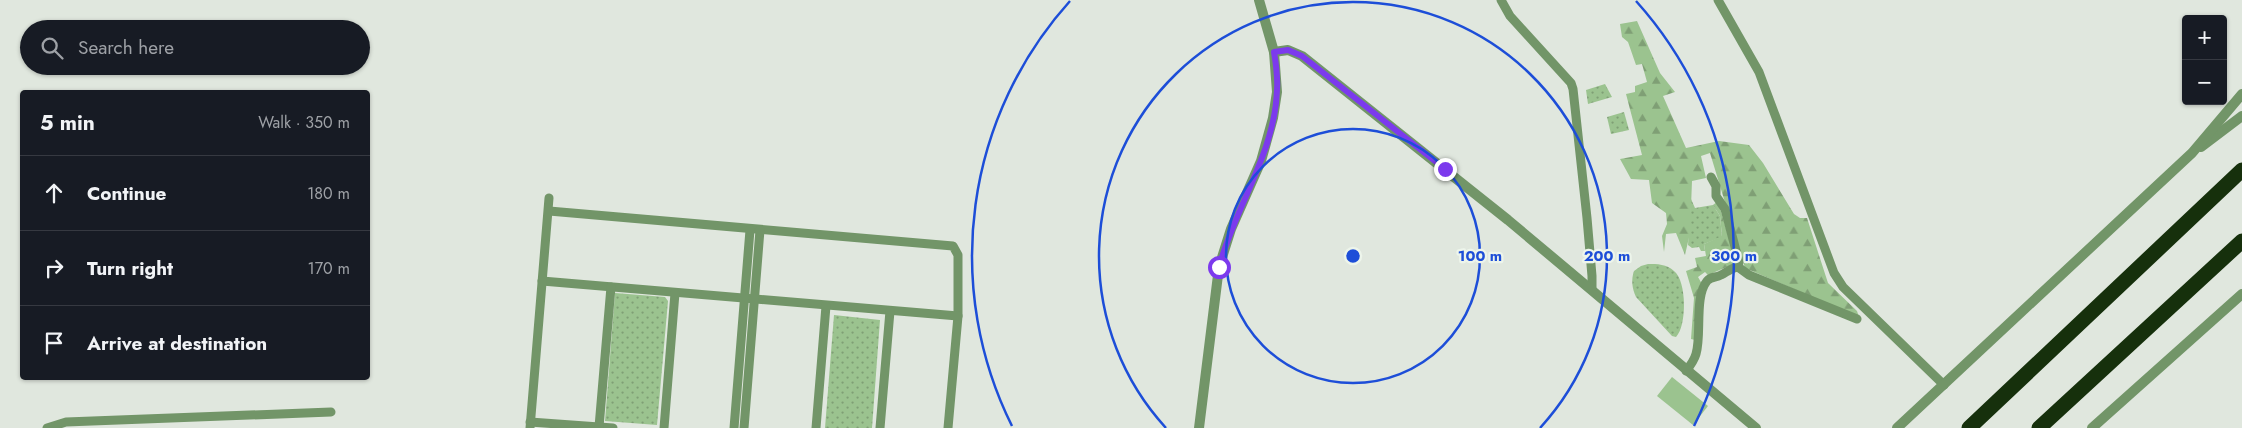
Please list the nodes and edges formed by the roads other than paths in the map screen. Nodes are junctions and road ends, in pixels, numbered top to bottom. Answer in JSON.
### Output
{"nodes":[{"id":1,"x":1259,"y":0,"type":"edge"},
{"id":2,"x":1501,"y":0,"type":"edge"},
{"id":3,"x":1718,"y":0,"type":"edge"},
{"id":4,"x":1274,"y":52,"type":"junction"},
{"id":5,"x":2242,"y":94,"type":"edge"},
{"id":6,"x":2242,"y":116,"type":"edge"},
{"id":7,"x":2192,"y":153,"type":"junction"},
{"id":8,"x":2242,"y":170,"type":"edge"},
{"id":9,"x":1711,"y":177,"type":"dead end"},
{"id":10,"x":549,"y":198,"type":"dead end"},
{"id":11,"x":549,"y":211,"type":"junction"},
{"id":12,"x":750,"y":230,"type":"junction"},
{"id":13,"x":760,"y":230,"type":"junction"},
{"id":14,"x":2242,"y":241,"type":"edge"},
{"id":15,"x":1738,"y":267,"type":"junction"},
{"id":16,"x":542,"y":281,"type":"junction"},
{"id":17,"x":611,"y":287,"type":"junction"},
{"id":18,"x":1592,"y":289,"type":"junction"},
{"id":19,"x":675,"y":293,"type":"junction"},
{"id":20,"x":2242,"y":294,"type":"edge"},
{"id":21,"x":750,"y":300,"type":"junction"},
{"id":22,"x":826,"y":306,"type":"junction"},
{"id":23,"x":890,"y":311,"type":"junction"},
{"id":24,"x":958,"y":316,"type":"junction"},
{"id":25,"x":1858,"y":319,"type":"dead end"},
{"id":26,"x":1686,"y":371,"type":"junction"},
{"id":27,"x":1944,"y":385,"type":"junction"},
{"id":28,"x":331,"y":412,"type":"dead end"},
{"id":29,"x":530,"y":425,"type":"edge"},
{"id":30,"x":599,"y":427,"type":"edge"},
{"id":31,"x":47,"y":428,"type":"edge"},
{"id":32,"x":613,"y":428,"type":"edge"},
{"id":33,"x":664,"y":428,"type":"edge"},
{"id":34,"x":734,"y":428,"type":"edge"},
{"id":35,"x":744,"y":428,"type":"edge"},
{"id":36,"x":816,"y":428,"type":"edge"},
{"id":37,"x":880,"y":428,"type":"edge"},
{"id":38,"x":948,"y":428,"type":"edge"},
{"id":39,"x":1199,"y":428,"type":"edge"},
{"id":40,"x":1756,"y":428,"type":"edge"},
{"id":41,"x":1897,"y":428,"type":"edge"},
{"id":42,"x":1969,"y":428,"type":"edge"},
{"id":43,"x":2040,"y":428,"type":"edge"},
{"id":44,"x":2092,"y":428,"type":"edge"}],
"edges":[{"from":1,"to":4,"type":"street"},
{"from":2,"to":18,"type":"street"},
{"from":3,"to":27,"type":"street"},
{"from":4,"to":18,"type":"street"},
{"from":4,"to":39,"type":"street"},
{"from":5,"to":7,"type":"street"},
{"from":6,"to":7,"type":"street"},
{"from":7,"to":27,"type":"street"},
{"from":8,"to":42,"type":"highway"},
{"from":9,"to":15,"type":"street"},
{"from":10,"to":11,"type":"street"},
{"from":11,"to":12,"type":"street"},
{"from":11,"to":16,"type":"street"},
{"from":12,"to":13,"type":"street"},
{"from":12,"to":21,"type":"street"},
{"from":13,"to":21,"type":"street"},
{"from":13,"to":24,"type":"street"},
{"from":14,"to":43,"type":"highway"},
{"from":15,"to":25,"type":"street"},
{"from":15,"to":26,"type":"street"},
{"from":16,"to":17,"type":"street"},
{"from":16,"to":29,"type":"street"},
{"from":17,"to":19,"type":"street"},
{"from":17,"to":30,"type":"street"},
{"from":18,"to":26,"type":"street"},
{"from":19,"to":21,"type":"street"},
{"from":19,"to":33,"type":"street"},
{"from":20,"to":44,"type":"street"},
{"from":21,"to":22,"type":"street"},
{"from":21,"to":34,"type":"street"},
{"from":21,"to":35,"type":"street"},
{"from":22,"to":23,"type":"street"},
{"from":22,"to":36,"type":"street"},
{"from":23,"to":24,"type":"street"},
{"from":23,"to":37,"type":"street"},
{"from":24,"to":38,"type":"street"},
{"from":26,"to":40,"type":"street"},
{"from":27,"to":41,"type":"street"},
{"from":28,"to":31,"type":"street"},
{"from":29,"to":30,"type":"street"},
{"from":30,"to":32,"type":"street"}]}
